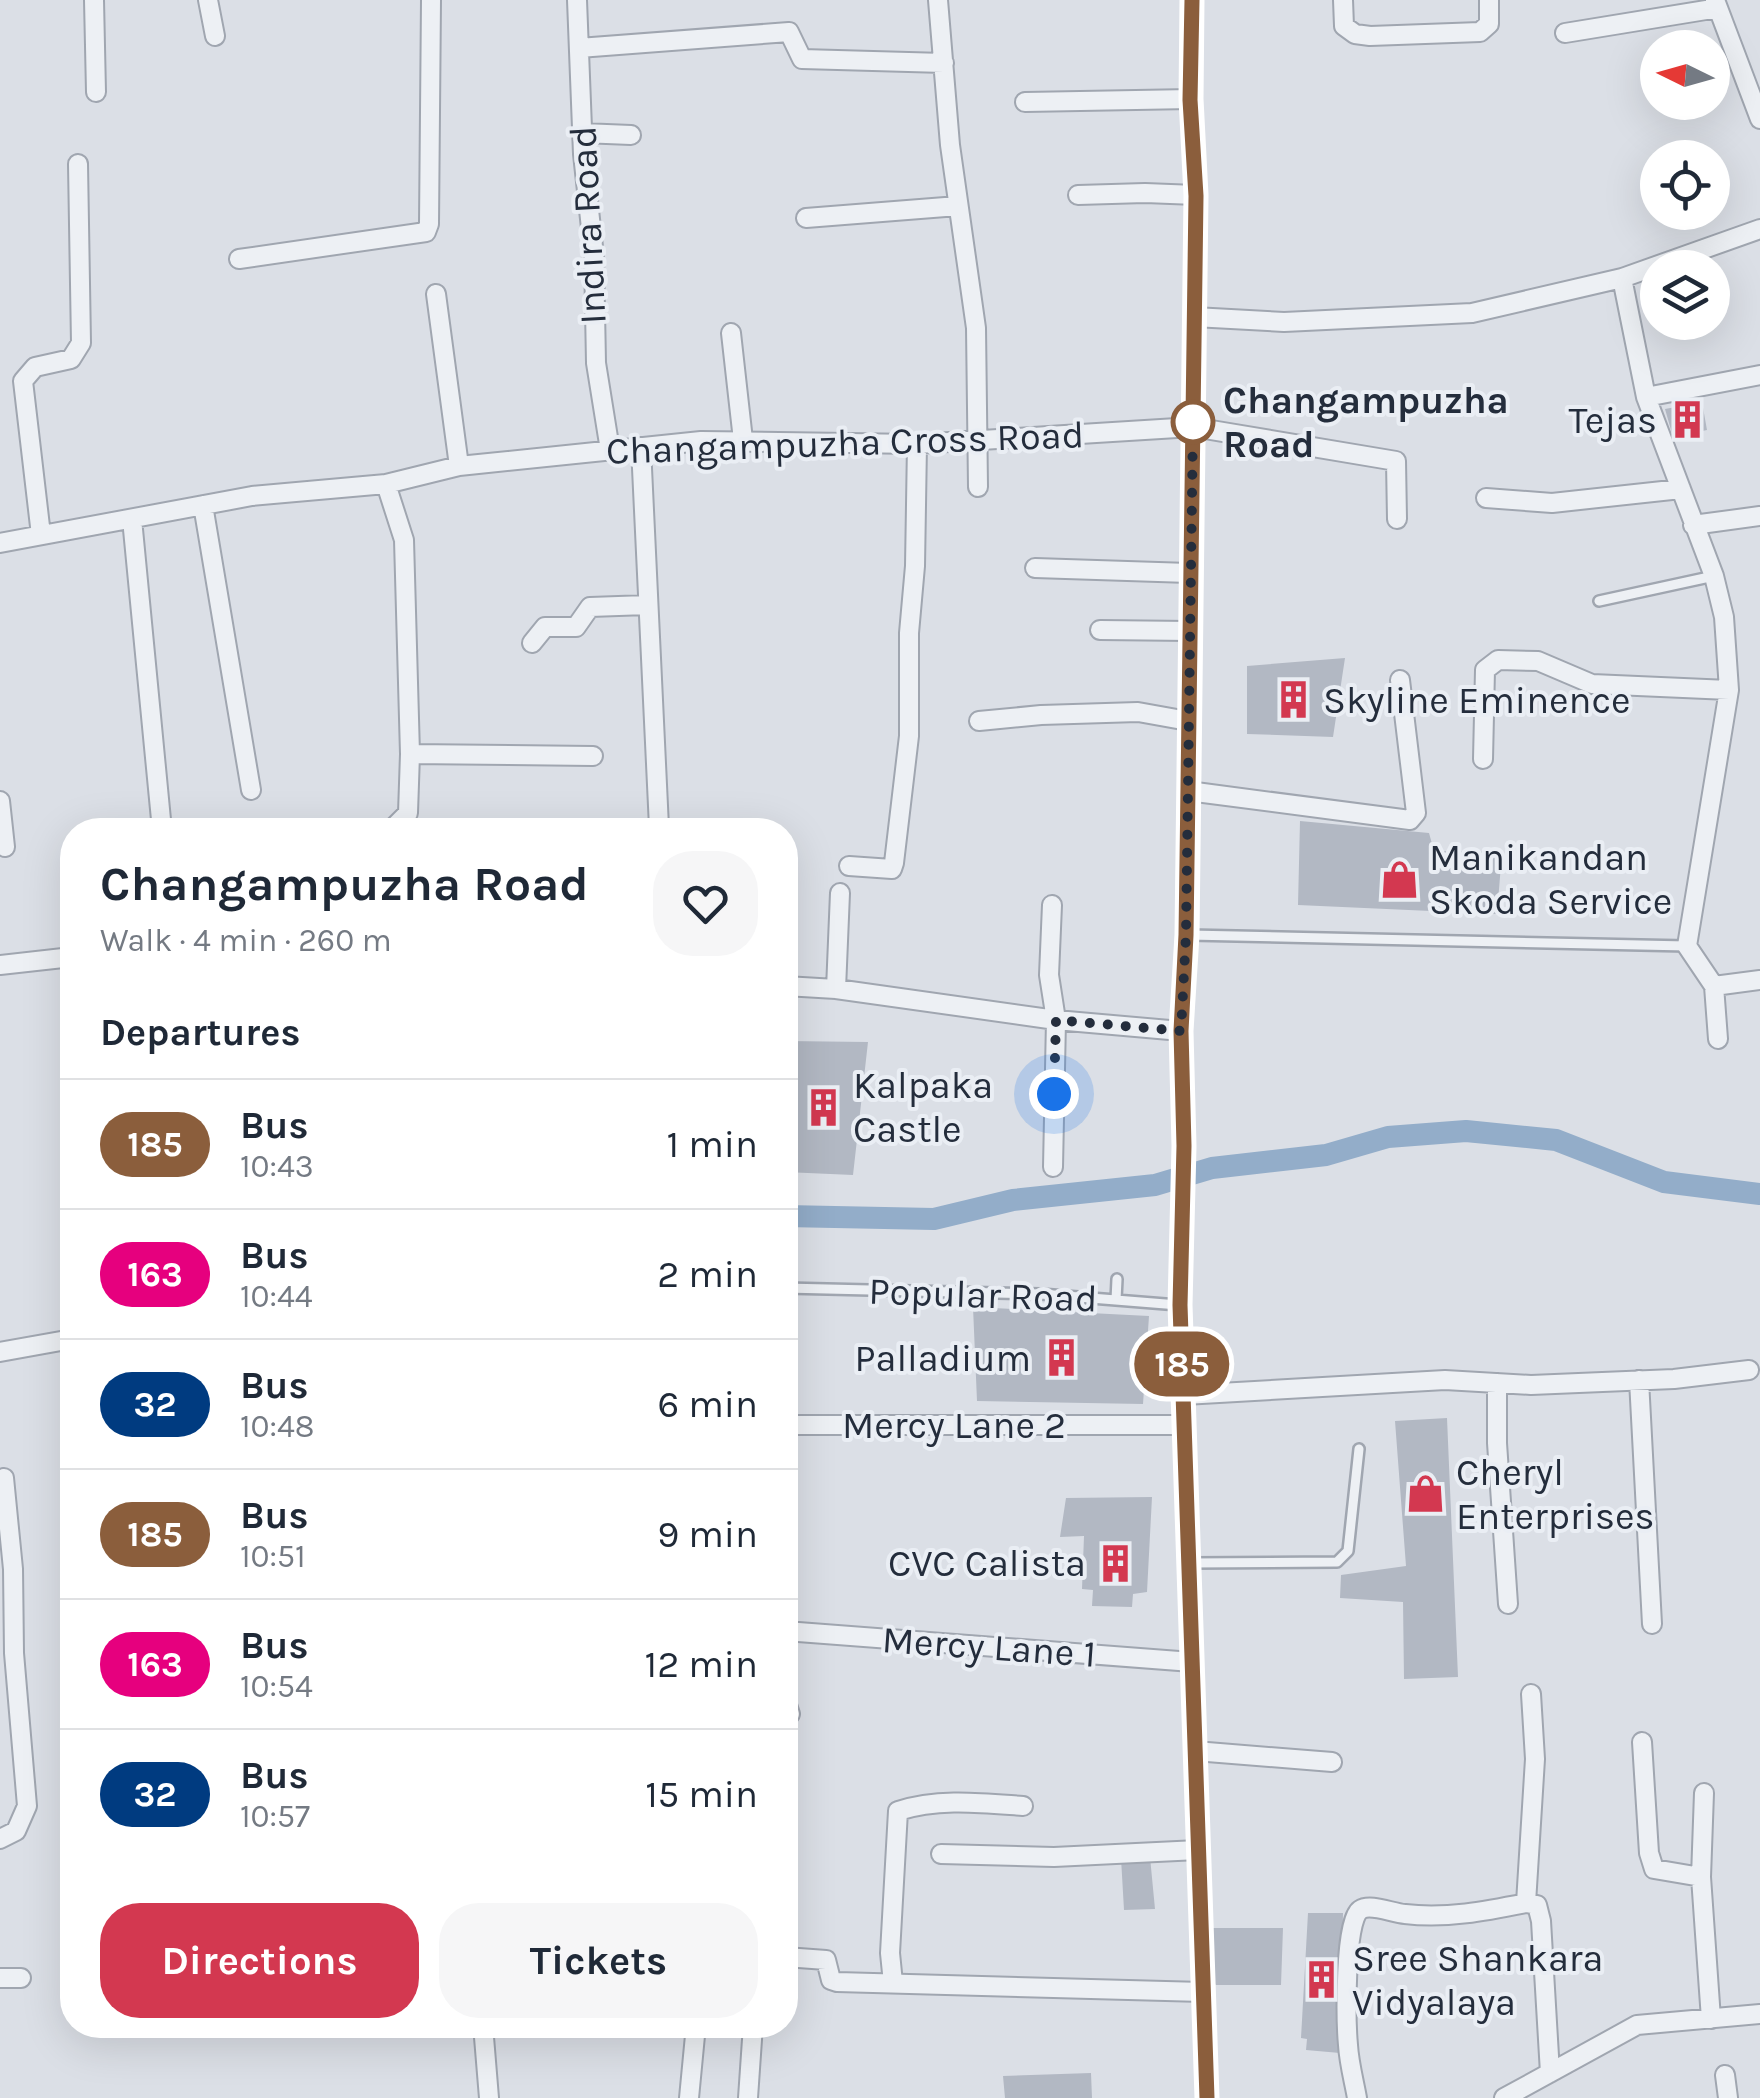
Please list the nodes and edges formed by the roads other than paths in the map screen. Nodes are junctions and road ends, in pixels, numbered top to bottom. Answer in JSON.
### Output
{"nodes":[{"id":1,"x":94,"y":0,"type":"edge"},
{"id":2,"x":208,"y":0,"type":"edge"},
{"id":3,"x":431,"y":0,"type":"edge"},
{"id":4,"x":576,"y":0,"type":"edge"},
{"id":5,"x":938,"y":0,"type":"edge"},
{"id":6,"x":1192,"y":0,"type":"edge"},
{"id":7,"x":1343,"y":0,"type":"edge"},
{"id":8,"x":1490,"y":0,"type":"edge"},
{"id":9,"x":1716,"y":4,"type":"edge"},
{"id":10,"x":1565,"y":33,"type":"dead end"},
{"id":11,"x":215,"y":36,"type":"dead end"},
{"id":12,"x":579,"y":48,"type":"junction"},
{"id":13,"x":944,"y":63,"type":"junction"},
{"id":14,"x":96,"y":92,"type":"dead end"},
{"id":15,"x":1190,"y":100,"type":"junction"},
{"id":16,"x":1025,"y":102,"type":"dead end"},
{"id":17,"x":1760,"y":118,"type":"edge"},
{"id":18,"x":582,"y":133,"type":"junction"},
{"id":19,"x":631,"y":135,"type":"dead end"},
{"id":20,"x":78,"y":164,"type":"dead end"},
{"id":21,"x":1078,"y":195,"type":"dead end"},
{"id":22,"x":1196,"y":196,"type":"junction"},
{"id":23,"x":958,"y":206,"type":"junction"},
{"id":24,"x":806,"y":218,"type":"dead end"},
{"id":25,"x":1760,"y":229,"type":"edge"},
{"id":26,"x":238,"y":259,"type":"dead end"},
{"id":27,"x":1622,"y":278,"type":"junction"},
{"id":28,"x":436,"y":294,"type":"dead end"},
{"id":29,"x":1194,"y":318,"type":"junction"},
{"id":30,"x":731,"y":333,"type":"dead end"},
{"id":31,"x":1760,"y":376,"type":"edge"},
{"id":32,"x":1646,"y":396,"type":"junction"},
{"id":33,"x":1193,"y":427,"type":"junction"},
{"id":34,"x":743,"y":440,"type":"junction"},
{"id":35,"x":977,"y":442,"type":"junction"},
{"id":36,"x":917,"y":444,"type":"junction"},
{"id":37,"x":640,"y":447,"type":"junction"},
{"id":38,"x":610,"y":450,"type":"junction"},
{"id":39,"x":459,"y":466,"type":"junction"},
{"id":40,"x":386,"y":484,"type":"junction"},
{"id":41,"x":978,"y":486,"type":"dead end"},
{"id":42,"x":1681,"y":489,"type":"junction"},
{"id":43,"x":1486,"y":498,"type":"dead end"},
{"id":44,"x":203,"y":506,"type":"junction"},
{"id":45,"x":1760,"y":516,"type":"edge"},
{"id":46,"x":132,"y":520,"type":"junction"},
{"id":47,"x":1397,"y":520,"type":"dead end"},
{"id":48,"x":1693,"y":524,"type":"junction"},
{"id":49,"x":41,"y":535,"type":"junction"},
{"id":50,"x":0,"y":543,"type":"edge"},
{"id":51,"x":1035,"y":568,"type":"dead end"},
{"id":52,"x":1189,"y":573,"type":"junction"},
{"id":53,"x":1714,"y":576,"type":"junction"},
{"id":54,"x":1599,"y":601,"type":"dead end"},
{"id":55,"x":647,"y":606,"type":"junction"},
{"id":56,"x":1100,"y":630,"type":"dead end"},
{"id":57,"x":1189,"y":630,"type":"junction"},
{"id":58,"x":532,"y":644,"type":"dead end"},
{"id":59,"x":1400,"y":680,"type":"dead end"},
{"id":60,"x":1729,"y":690,"type":"junction"},
{"id":61,"x":979,"y":721,"type":"dead end"},
{"id":62,"x":1188,"y":721,"type":"junction"},
{"id":63,"x":410,"y":754,"type":"junction"},
{"id":64,"x":593,"y":756,"type":"dead end"},
{"id":65,"x":1482,"y":760,"type":"dead end"},
{"id":66,"x":251,"y":790,"type":"dead end"},
{"id":67,"x":1188,"y":791,"type":"junction"},
{"id":68,"x":0,"y":801,"type":"edge"},
{"id":69,"x":161,"y":818,"type":"edge"},
{"id":70,"x":404,"y":818,"type":"edge"},
{"id":71,"x":659,"y":818,"type":"edge"},
{"id":72,"x":6,"y":846,"type":"dead end"},
{"id":73,"x":849,"y":866,"type":"dead end"},
{"id":74,"x":840,"y":892,"type":"dead end"},
{"id":75,"x":1052,"y":905,"type":"dead end"},
{"id":76,"x":1186,"y":935,"type":"junction"},
{"id":77,"x":1686,"y":946,"type":"junction"},
{"id":78,"x":60,"y":958,"type":"edge"},
{"id":79,"x":0,"y":965,"type":"edge"},
{"id":80,"x":1760,"y":980,"type":"edge"},
{"id":81,"x":1714,"y":986,"type":"junction"},
{"id":82,"x":798,"y":987,"type":"edge"},
{"id":83,"x":836,"y":989,"type":"junction"},
{"id":84,"x":1056,"y":1020,"type":"junction"},
{"id":85,"x":1181,"y":1031,"type":"junction"},
{"id":86,"x":1718,"y":1039,"type":"dead end"},
{"id":87,"x":1053,"y":1168,"type":"dead end"},
{"id":88,"x":1117,"y":1279,"type":"dead end"},
{"id":89,"x":798,"y":1288,"type":"edge"},
{"id":90,"x":1116,"y":1300,"type":"junction"},
{"id":91,"x":1180,"y":1305,"type":"junction"},
{"id":92,"x":60,"y":1341,"type":"edge"},
{"id":93,"x":0,"y":1352,"type":"edge"},
{"id":94,"x":1750,"y":1370,"type":"dead end"},
{"id":95,"x":1639,"y":1380,"type":"junction"},
{"id":96,"x":1497,"y":1383,"type":"junction"},
{"id":97,"x":1184,"y":1395,"type":"junction"},
{"id":98,"x":798,"y":1425,"type":"edge"},
{"id":99,"x":1183,"y":1425,"type":"junction"},
{"id":100,"x":1359,"y":1449,"type":"dead end"},
{"id":101,"x":4,"y":1478,"type":"dead end"},
{"id":102,"x":1188,"y":1563,"type":"junction"},
{"id":103,"x":1508,"y":1604,"type":"dead end"},
{"id":104,"x":1652,"y":1624,"type":"dead end"},
{"id":105,"x":798,"y":1632,"type":"edge"},
{"id":106,"x":1192,"y":1662,"type":"junction"},
{"id":107,"x":1531,"y":1694,"type":"dead end"},
{"id":108,"x":1642,"y":1742,"type":"dead end"},
{"id":109,"x":1195,"y":1750,"type":"junction"},
{"id":110,"x":1332,"y":1762,"type":"dead end"},
{"id":111,"x":1704,"y":1794,"type":"dead end"},
{"id":112,"x":1022,"y":1806,"type":"dead end"},
{"id":113,"x":0,"y":1839,"type":"edge"},
{"id":114,"x":1198,"y":1850,"type":"junction"},
{"id":115,"x":941,"y":1854,"type":"dead end"},
{"id":116,"x":1701,"y":1877,"type":"junction"},
{"id":117,"x":1526,"y":1903,"type":"junction"},
{"id":118,"x":798,"y":1958,"type":"edge"},
{"id":119,"x":0,"y":1978,"type":"edge"},
{"id":120,"x":21,"y":1978,"type":"dead end"},
{"id":121,"x":893,"y":1983,"type":"junction"},
{"id":122,"x":1203,"y":1992,"type":"junction"},
{"id":123,"x":1760,"y":2014,"type":"edge"},
{"id":124,"x":1711,"y":2019,"type":"junction"},
{"id":125,"x":485,"y":2038,"type":"edge"},
{"id":126,"x":695,"y":2038,"type":"edge"},
{"id":127,"x":752,"y":2038,"type":"edge"},
{"id":128,"x":1550,"y":2074,"type":"junction"},
{"id":129,"x":1725,"y":2075,"type":"dead end"},
{"id":130,"x":490,"y":2098,"type":"edge"},
{"id":131,"x":689,"y":2098,"type":"edge"},
{"id":132,"x":748,"y":2098,"type":"edge"},
{"id":133,"x":1207,"y":2098,"type":"edge"},
{"id":134,"x":1357,"y":2098,"type":"edge"},
{"id":135,"x":1504,"y":2098,"type":"edge"},
{"id":136,"x":1728,"y":2098,"type":"edge"}],
"edges":[{"from":1,"to":14,"type":"street"},
{"from":2,"to":11,"type":"street"},
{"from":3,"to":26,"type":"street"},
{"from":4,"to":12,"type":"street","name":"Indira Road"},
{"from":5,"to":13,"type":"street"},
{"from":6,"to":15,"type":"main road"},
{"from":7,"to":8,"type":"street"},
{"from":9,"to":10,"type":"street"},
{"from":9,"to":17,"type":"street"},
{"from":12,"to":13,"type":"street"},
{"from":12,"to":18,"type":"street","name":"Indira Road"},
{"from":13,"to":23,"type":"street"},
{"from":15,"to":16,"type":"street"},
{"from":15,"to":22,"type":"main road"},
{"from":18,"to":19,"type":"street"},
{"from":18,"to":38,"type":"street","name":"Indira Road"},
{"from":20,"to":49,"type":"street"},
{"from":21,"to":22,"type":"street"},
{"from":22,"to":29,"type":"main road"},
{"from":23,"to":24,"type":"street"},
{"from":23,"to":35,"type":"street"},
{"from":25,"to":27,"type":"street"},
{"from":27,"to":29,"type":"street"},
{"from":27,"to":32,"type":"street"},
{"from":28,"to":39,"type":"street"},
{"from":29,"to":33,"type":"main road"},
{"from":30,"to":34,"type":"street"},
{"from":31,"to":32,"type":"street"},
{"from":32,"to":42,"type":"street"},
{"from":33,"to":35,"type":"street","name":"Changampuzha Cross Road"},
{"from":33,"to":47,"type":"street","name":"Changampuzha Cross Road"},
{"from":33,"to":52,"type":"main road"},
{"from":34,"to":36,"type":"street","name":"Changampuzha Cross Road"},
{"from":34,"to":37,"type":"street","name":"Changampuzha Cross Road"},
{"from":35,"to":36,"type":"street","name":"Changampuzha Cross Road"},
{"from":35,"to":41,"type":"street"},
{"from":36,"to":73,"type":"street"},
{"from":37,"to":38,"type":"street","name":"Changampuzha Cross Road"},
{"from":37,"to":55,"type":"street"},
{"from":38,"to":39,"type":"street","name":"Changampuzha Cross Road"},
{"from":39,"to":40,"type":"street","name":"Changampuzha Cross Road"},
{"from":40,"to":44,"type":"street","name":"Changampuzha Cross Road"},
{"from":40,"to":63,"type":"street"},
{"from":42,"to":43,"type":"street"},
{"from":42,"to":48,"type":"street"},
{"from":44,"to":46,"type":"street","name":"Changampuzha Cross Road"},
{"from":44,"to":66,"type":"street"},
{"from":45,"to":48,"type":"street"},
{"from":46,"to":49,"type":"street","name":"Changampuzha Cross Road"},
{"from":46,"to":69,"type":"street"},
{"from":48,"to":53,"type":"street"},
{"from":49,"to":50,"type":"street","name":"Changampuzha Cross Road"},
{"from":51,"to":52,"type":"street"},
{"from":52,"to":57,"type":"main road"},
{"from":53,"to":54,"type":"lane"},
{"from":53,"to":60,"type":"street"},
{"from":55,"to":58,"type":"street"},
{"from":55,"to":71,"type":"street"},
{"from":56,"to":57,"type":"street"},
{"from":57,"to":62,"type":"main road"},
{"from":59,"to":67,"type":"street"},
{"from":60,"to":65,"type":"street"},
{"from":60,"to":77,"type":"street"},
{"from":61,"to":62,"type":"street"},
{"from":62,"to":67,"type":"main road"},
{"from":63,"to":64,"type":"street"},
{"from":63,"to":70,"type":"street"},
{"from":67,"to":76,"type":"main road"},
{"from":68,"to":72,"type":"street"},
{"from":74,"to":83,"type":"street"},
{"from":75,"to":84,"type":"street"},
{"from":76,"to":77,"type":"lane"},
{"from":76,"to":85,"type":"main road"},
{"from":77,"to":81,"type":"street"},
{"from":78,"to":79,"type":"street"},
{"from":80,"to":81,"type":"street"},
{"from":81,"to":86,"type":"street"},
{"from":82,"to":83,"type":"street"},
{"from":83,"to":84,"type":"street"},
{"from":84,"to":85,"type":"street"},
{"from":84,"to":87,"type":"street"},
{"from":85,"to":91,"type":"main road"},
{"from":88,"to":90,"type":"lane"},
{"from":89,"to":90,"type":"lane","name":"Popular Road"},
{"from":90,"to":91,"type":"lane","name":"Popular Road"},
{"from":91,"to":97,"type":"main road"},
{"from":92,"to":93,"type":"street"},
{"from":94,"to":95,"type":"street"},
{"from":95,"to":96,"type":"street"},
{"from":95,"to":104,"type":"street"},
{"from":96,"to":97,"type":"street"},
{"from":96,"to":103,"type":"street"},
{"from":97,"to":99,"type":"main road"},
{"from":98,"to":99,"type":"street","name":"Mercy Lane 2"},
{"from":99,"to":102,"type":"main road"},
{"from":100,"to":102,"type":"lane"},
{"from":101,"to":113,"type":"street"},
{"from":102,"to":106,"type":"main road"},
{"from":105,"to":106,"type":"street","name":"Mercy Lane 1"},
{"from":106,"to":109,"type":"main road"},
{"from":107,"to":117,"type":"street"},
{"from":108,"to":116,"type":"street"},
{"from":109,"to":110,"type":"street"},
{"from":109,"to":114,"type":"main road"},
{"from":111,"to":116,"type":"street"},
{"from":112,"to":121,"type":"street"},
{"from":114,"to":115,"type":"street"},
{"from":114,"to":122,"type":"main road"},
{"from":116,"to":124,"type":"street"},
{"from":117,"to":128,"type":"street"},
{"from":117,"to":134,"type":"street"},
{"from":118,"to":121,"type":"street"},
{"from":119,"to":120,"type":"street"},
{"from":121,"to":122,"type":"street"},
{"from":122,"to":133,"type":"main road"},
{"from":123,"to":124,"type":"street"},
{"from":124,"to":128,"type":"street"},
{"from":125,"to":130,"type":"street"},
{"from":126,"to":131,"type":"street"},
{"from":127,"to":132,"type":"street"},
{"from":128,"to":135,"type":"street"},
{"from":129,"to":136,"type":"street"}]}
